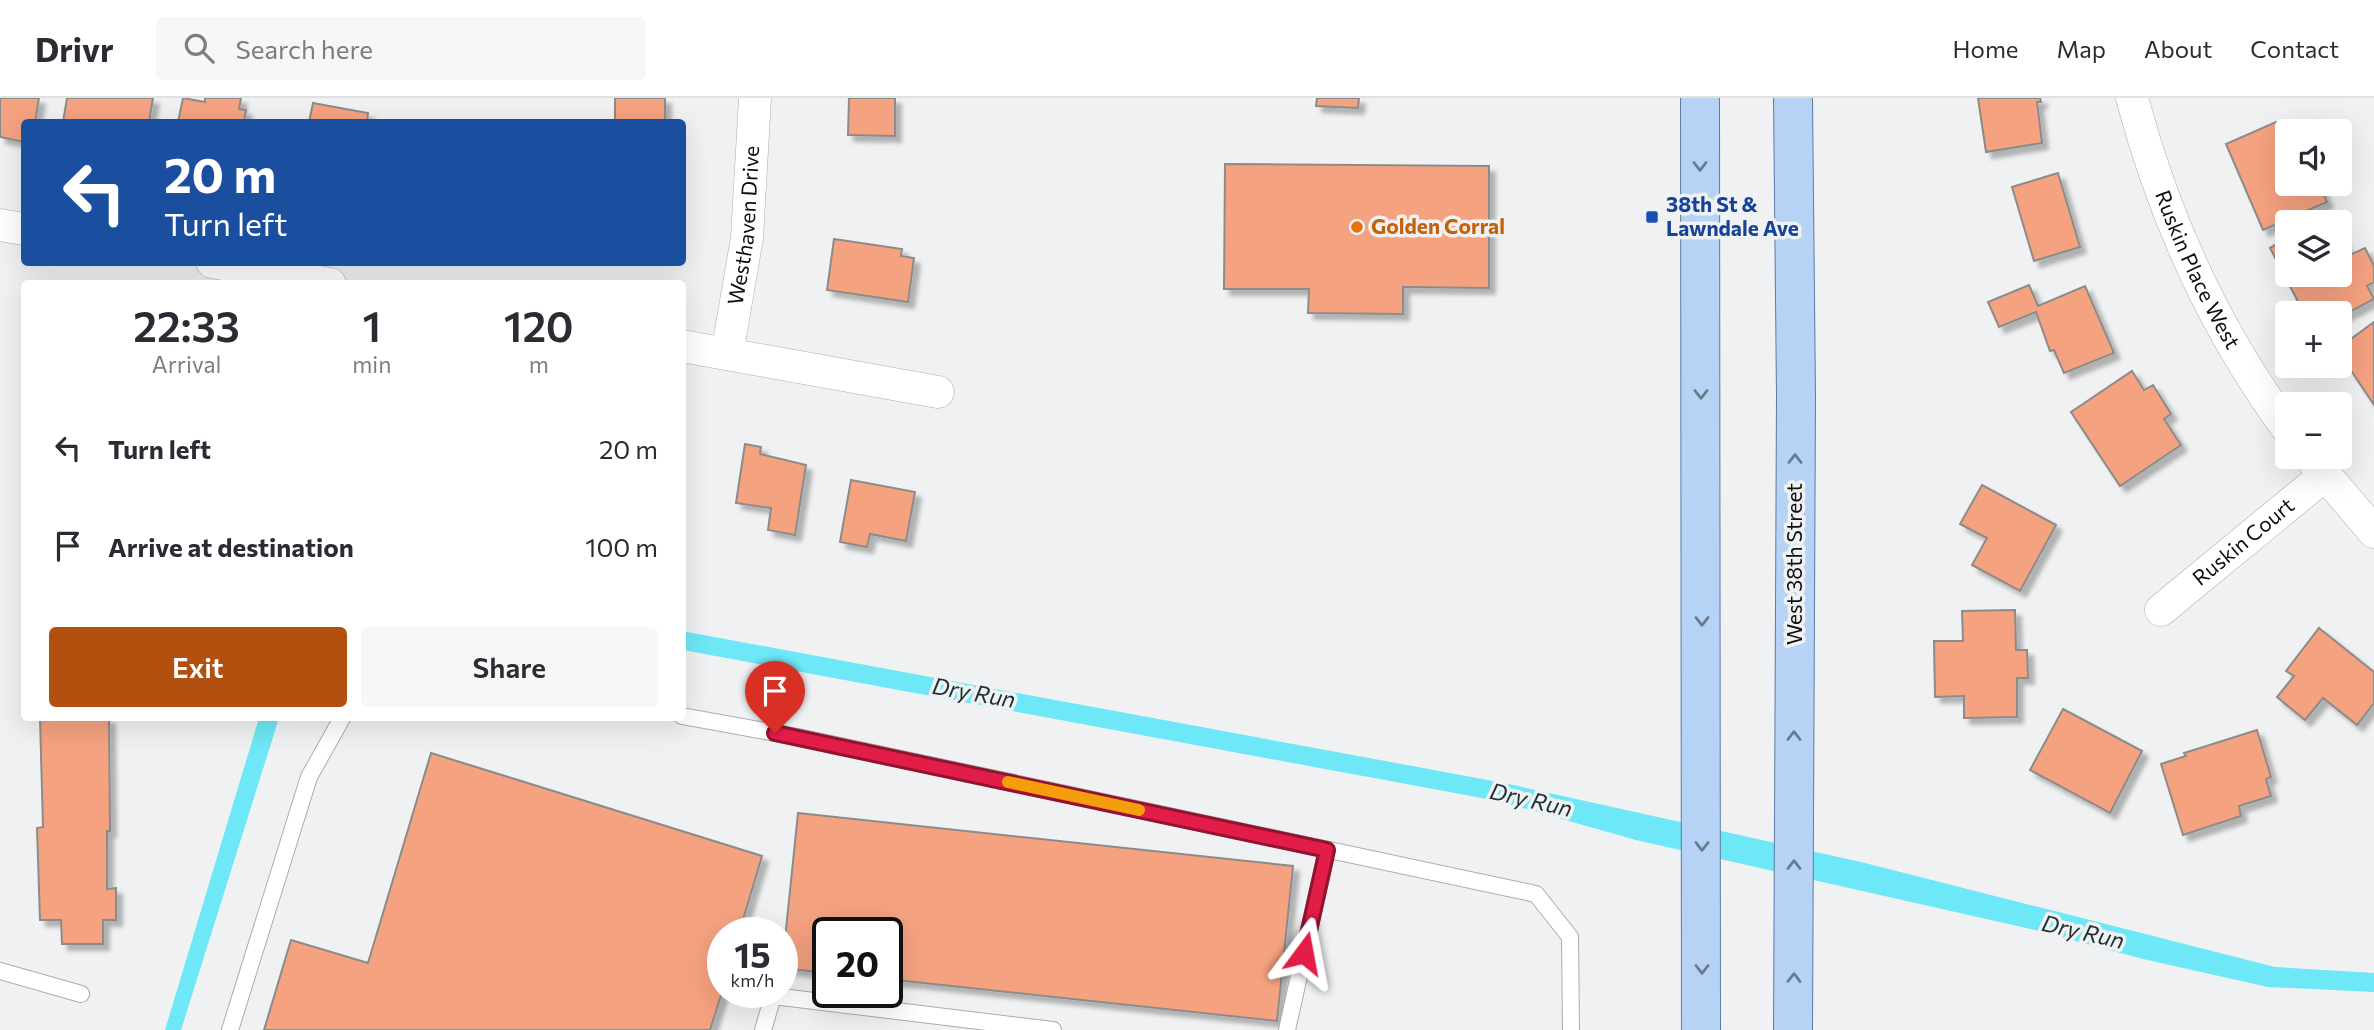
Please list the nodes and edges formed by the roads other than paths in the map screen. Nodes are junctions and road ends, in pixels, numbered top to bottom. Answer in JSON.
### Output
{"nodes":[{"id":1,"x":755,"y":98,"type":"edge"},
{"id":2,"x":1700,"y":98,"type":"edge"},
{"id":3,"x":1793,"y":98,"type":"edge"},
{"id":4,"x":2132,"y":98,"type":"edge"},
{"id":5,"x":0,"y":225,"type":"edge"},
{"id":6,"x":21,"y":228,"type":"edge"},
{"id":7,"x":233,"y":266,"type":"edge"},
{"id":8,"x":309,"y":280,"type":"edge"},
{"id":9,"x":686,"y":347,"type":"edge"},
{"id":10,"x":727,"y":354,"type":"junction"},
{"id":11,"x":938,"y":392,"type":"dead end"},
{"id":12,"x":2275,"y":410,"type":"edge"},
{"id":13,"x":2314,"y":469,"type":"edge"},
{"id":14,"x":2320,"y":469,"type":"edge"},
{"id":15,"x":2374,"y":532,"type":"edge"},
{"id":16,"x":2161,"y":610,"type":"dead end"},
{"id":17,"x":686,"y":717,"type":"edge"},
{"id":18,"x":340,"y":721,"type":"edge"},
{"id":19,"x":1327,"y":850,"type":"junction"},
{"id":20,"x":0,"y":971,"type":"edge"},
{"id":21,"x":81,"y":994,"type":"dead end"},
{"id":22,"x":230,"y":1030,"type":"edge"},
{"id":23,"x":763,"y":1030,"type":"edge"},
{"id":24,"x":1053,"y":1030,"type":"edge"},
{"id":25,"x":1287,"y":1030,"type":"edge"},
{"id":26,"x":1571,"y":1030,"type":"edge"},
{"id":27,"x":1701,"y":1030,"type":"edge"},
{"id":28,"x":1793,"y":1030,"type":"edge"}],
"edges":[{"from":1,"to":10,"type":"street","name":"Westhaven Drive"},
{"from":2,"to":27,"type":"main road","one_way":true},
{"from":28,"to":3,"type":"main road","name":"West 38th Street","one_way":true},
{"from":4,"to":12,"type":"street","name":"Ruskin Place West"},
{"from":5,"to":6,"type":"street"},
{"from":7,"to":8,"type":"street"},
{"from":9,"to":10,"type":"street"},
{"from":10,"to":11,"type":"street"},
{"from":13,"to":16,"type":"street","name":"Ruskin Court"},
{"from":14,"to":15,"type":"street"},
{"from":17,"to":19,"type":"lane"},
{"from":18,"to":22,"type":"lane"},
{"from":19,"to":25,"type":"lane"},
{"from":19,"to":26,"type":"lane"},
{"from":20,"to":21,"type":"lane"},
{"from":23,"to":24,"type":"lane"}]}
